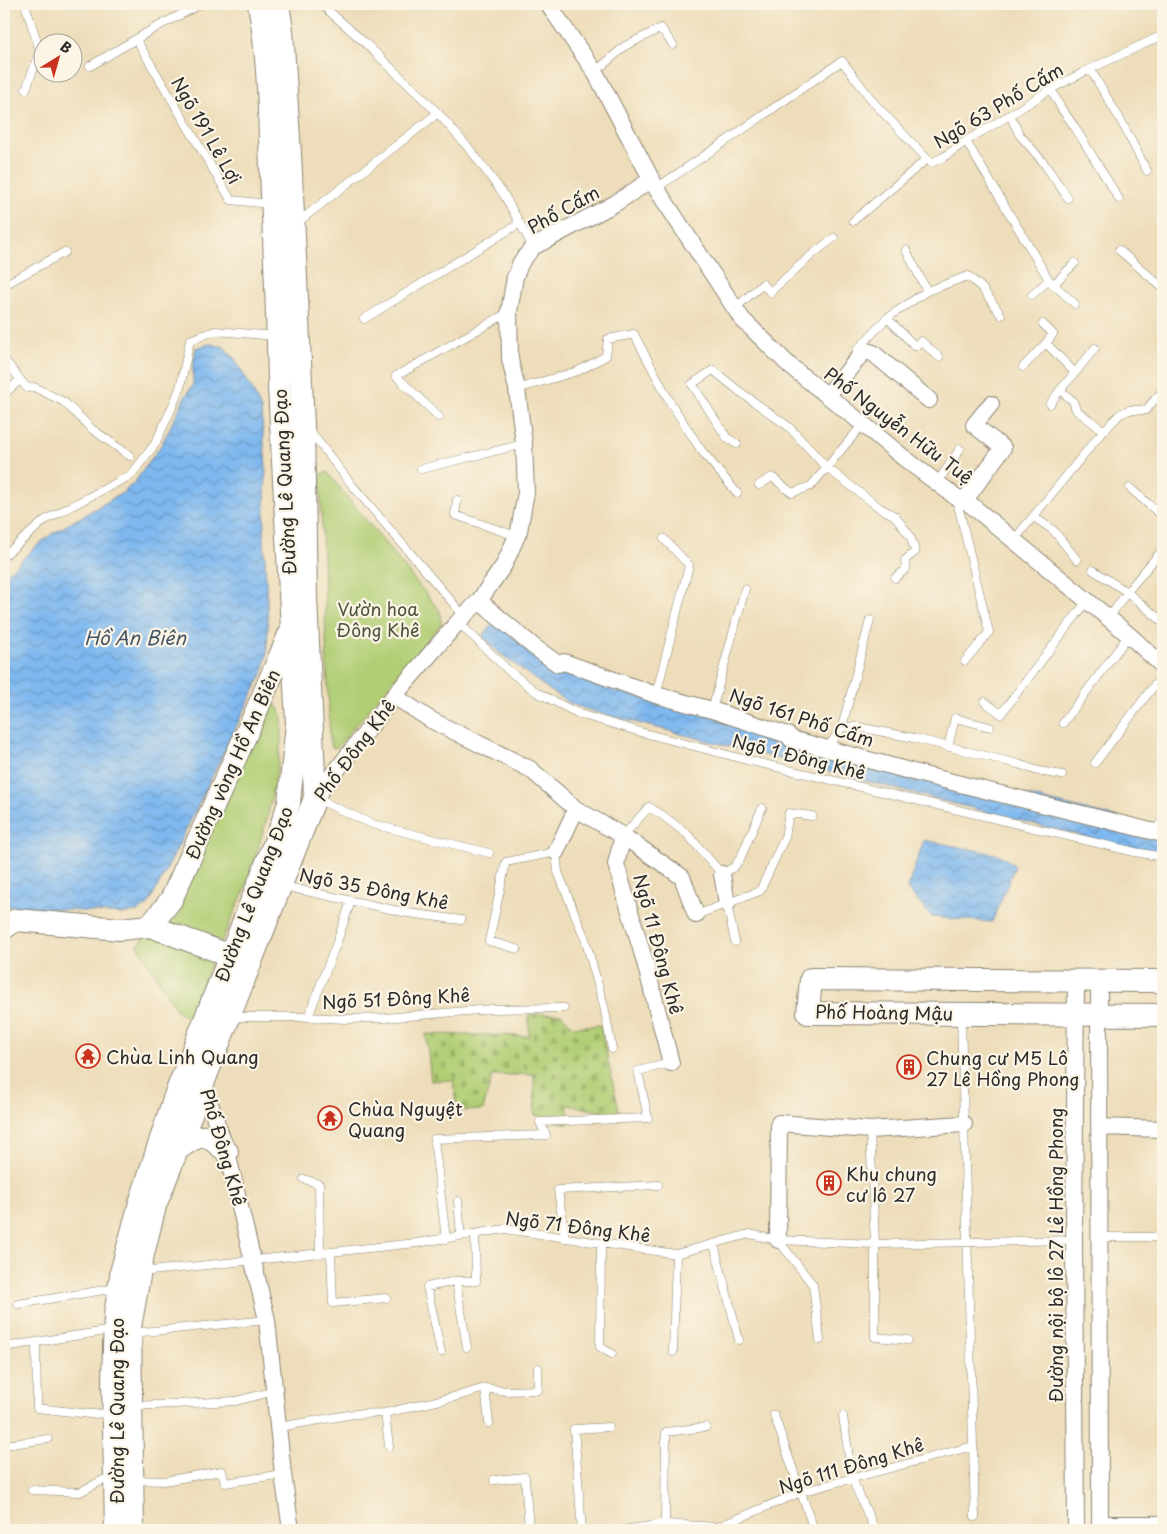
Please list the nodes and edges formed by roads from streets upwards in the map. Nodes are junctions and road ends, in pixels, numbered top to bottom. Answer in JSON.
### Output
{"nodes":[{"id":1,"x":259,"y":4,"type":"edge"},
{"id":2,"x":278,"y":4,"type":"edge"},
{"id":3,"x":548,"y":4,"type":"edge"},
{"id":4,"x":653,"y":184,"type":"junction"},
{"id":5,"x":824,"y":393,"type":"junction"},
{"id":6,"x":929,"y":400,"type":"dead end"},
{"id":7,"x":991,"y":404,"type":"dead end"},
{"id":8,"x":292,"y":425,"type":"junction"},
{"id":9,"x":960,"y":499,"type":"junction"},
{"id":10,"x":306,"y":598,"type":"junction"},
{"id":11,"x":479,"y":601,"type":"junction"},
{"id":12,"x":461,"y":619,"type":"joint"},
{"id":13,"x":291,"y":629,"type":"junction"},
{"id":14,"x":1163,"y":666,"type":"edge"},
{"id":15,"x":394,"y":696,"type":"junction"},
{"id":16,"x":655,"y":700,"type":"junction"},
{"id":17,"x":738,"y":723,"type":"junction"},
{"id":18,"x":315,"y":798,"type":"junction"},
{"id":19,"x":289,"y":803,"type":"junction"},
{"id":20,"x":576,"y":810,"type":"junction"},
{"id":21,"x":1160,"y":829,"type":"edge"},
{"id":22,"x":623,"y":836,"type":"junction"},
{"id":23,"x":556,"y":852,"type":"road end"},
{"id":24,"x":722,"y":874,"type":"road end"},
{"id":25,"x":727,"y":904,"type":"road end"},
{"id":26,"x":696,"y":915,"type":"road end"},
{"id":27,"x":150,"y":926,"type":"junction"},
{"id":28,"x":4,"y":928,"type":"edge"},
{"id":29,"x":230,"y":956,"type":"junction"},
{"id":30,"x":960,"y":980,"type":"junction"},
{"id":31,"x":1076,"y":980,"type":"junction"},
{"id":32,"x":1099,"y":981,"type":"junction"},
{"id":33,"x":1163,"y":981,"type":"edge"},
{"id":34,"x":961,"y":1014,"type":"junction"},
{"id":35,"x":1076,"y":1014,"type":"junction"},
{"id":36,"x":1099,"y":1014,"type":"junction"},
{"id":37,"x":1163,"y":1015,"type":"edge"},
{"id":38,"x":671,"y":1063,"type":"road end"},
{"id":39,"x":183,"y":1074,"type":"junction"},
{"id":40,"x":204,"y":1084,"type":"junction"},
{"id":41,"x":964,"y":1124,"type":"road end"},
{"id":42,"x":1099,"y":1127,"type":"junction"},
{"id":43,"x":1163,"y":1129,"type":"edge"},
{"id":44,"x":177,"y":1150,"type":"junction"},
{"id":45,"x":227,"y":1152,"type":"junction"},
{"id":46,"x":778,"y":1240,"type":"road end"},
{"id":47,"x":122,"y":1332,"type":"junction"},
{"id":48,"x":124,"y":1480,"type":"junction"},
{"id":49,"x":1163,"y":1524,"type":"edge"},
{"id":50,"x":1100,"y":1527,"type":"edge"},
{"id":51,"x":116,"y":1530,"type":"edge"},
{"id":52,"x":133,"y":1530,"type":"edge"},
{"id":53,"x":291,"y":1530,"type":"edge"},
{"id":54,"x":1076,"y":1530,"type":"edge"}],
"edges":[{"from":1,"to":8,"type":"street","name":"Đường Lê Quang Đạo"},
{"from":2,"to":8,"type":"street","name":"Đường Lê Quang Đạo"},
{"from":3,"to":4,"type":"street"},
{"from":4,"to":5,"type":"street","name":"Phố Nguyễn Hữu Tuệ"},
{"from":4,"to":11,"type":"street","name":"Phố Cấm"},
{"from":5,"to":6,"type":"street"},
{"from":5,"to":9,"type":"street","name":"Phố Nguyễn Hữu Tuệ"},
{"from":7,"to":9,"type":"street"},
{"from":8,"to":10,"type":"street","name":"Đường Lê Quang Đạo"},
{"from":8,"to":13,"type":"street","name":"Đường Lê Quang Đạo"},
{"from":9,"to":14,"type":"street","name":"Phố Nguyễn Hữu Tuệ"},
{"from":10,"to":13,"type":"street","name":"Đường vòng Hồ An Biên"},
{"from":10,"to":18,"type":"street","name":"Đường Lê Quang Đạo"},
{"from":11,"to":12,"type":"street","name":"Phố Cấm"},
{"from":11,"to":16,"type":"street"},
{"from":12,"to":15,"type":"street","name":"Phố Đông Khê"},
{"from":13,"to":19,"type":"street","name":"Đường Lê Quang Đạo"},
{"from":13,"to":27,"type":"street","name":"Đường vòng Hồ An Biên"},
{"from":15,"to":18,"type":"street","name":"Phố Đông Khê"},
{"from":15,"to":20,"type":"street"},
{"from":16,"to":17,"type":"street"},
{"from":16,"to":17,"type":"street","name":"Ngõ 161 Phố Cấm"},
{"from":17,"to":21,"type":"street","name":"Ngõ 161 Phố Cấm"},
{"from":18,"to":19,"type":"street"},
{"from":18,"to":40,"type":"street","name":"Phố Đông Khê"},
{"from":19,"to":29,"type":"street","name":"Đường Lê Quang Đạo"},
{"from":20,"to":22,"type":"street"},
{"from":20,"to":23,"type":"street"},
{"from":22,"to":26,"type":"street"},
{"from":22,"to":38,"type":"street","name":"Ngõ 11 Đông Khê"},
{"from":24,"to":25,"type":"street"},
{"from":27,"to":28,"type":"street"},
{"from":27,"to":29,"type":"street"},
{"from":29,"to":39,"type":"street","name":"Đường Lê Quang Đạo"},
{"from":30,"to":31,"type":"street","name":"Phố Hoàng Mậu"},
{"from":30,"to":34,"type":"street"},
{"from":30,"to":34,"type":"street","name":"Phố Hoàng Mậu"},
{"from":31,"to":32,"type":"street","name":"Phố Hoàng Mậu"},
{"from":31,"to":35,"type":"street","name":"Đường nội bộ lô 27 Lê Hồng Phong"},
{"from":32,"to":33,"type":"street","name":"Phố Hoàng Mậu"},
{"from":32,"to":36,"type":"street"},
{"from":34,"to":35,"type":"street","name":"Phố Hoàng Mậu"},
{"from":35,"to":36,"type":"street","name":"Phố Hoàng Mậu"},
{"from":35,"to":54,"type":"street","name":"Đường nội bộ lô 27 Lê Hồng Phong"},
{"from":36,"to":37,"type":"street","name":"Phố Hoàng Mậu"},
{"from":36,"to":42,"type":"street"},
{"from":39,"to":40,"type":"street"},
{"from":39,"to":47,"type":"street","name":"Đường Lê Quang Đạo"},
{"from":40,"to":44,"type":"street","name":"Đường Lê Quang Đạo"},
{"from":40,"to":45,"type":"street","name":"Phố Đông Khê"},
{"from":41,"to":46,"type":"street"},
{"from":42,"to":43,"type":"street"},
{"from":42,"to":50,"type":"street"},
{"from":44,"to":45,"type":"street"},
{"from":44,"to":47,"type":"street","name":"Đường Lê Quang Đạo"},
{"from":45,"to":53,"type":"street","name":"Phố Đông Khê"},
{"from":47,"to":48,"type":"street","name":"Đường Lê Quang Đạo"},
{"from":48,"to":51,"type":"street","name":"Đường Lê Quang Đạo"},
{"from":48,"to":52,"type":"street","name":"Đường Lê Quang Đạo"},
{"from":49,"to":50,"type":"street"}]}
